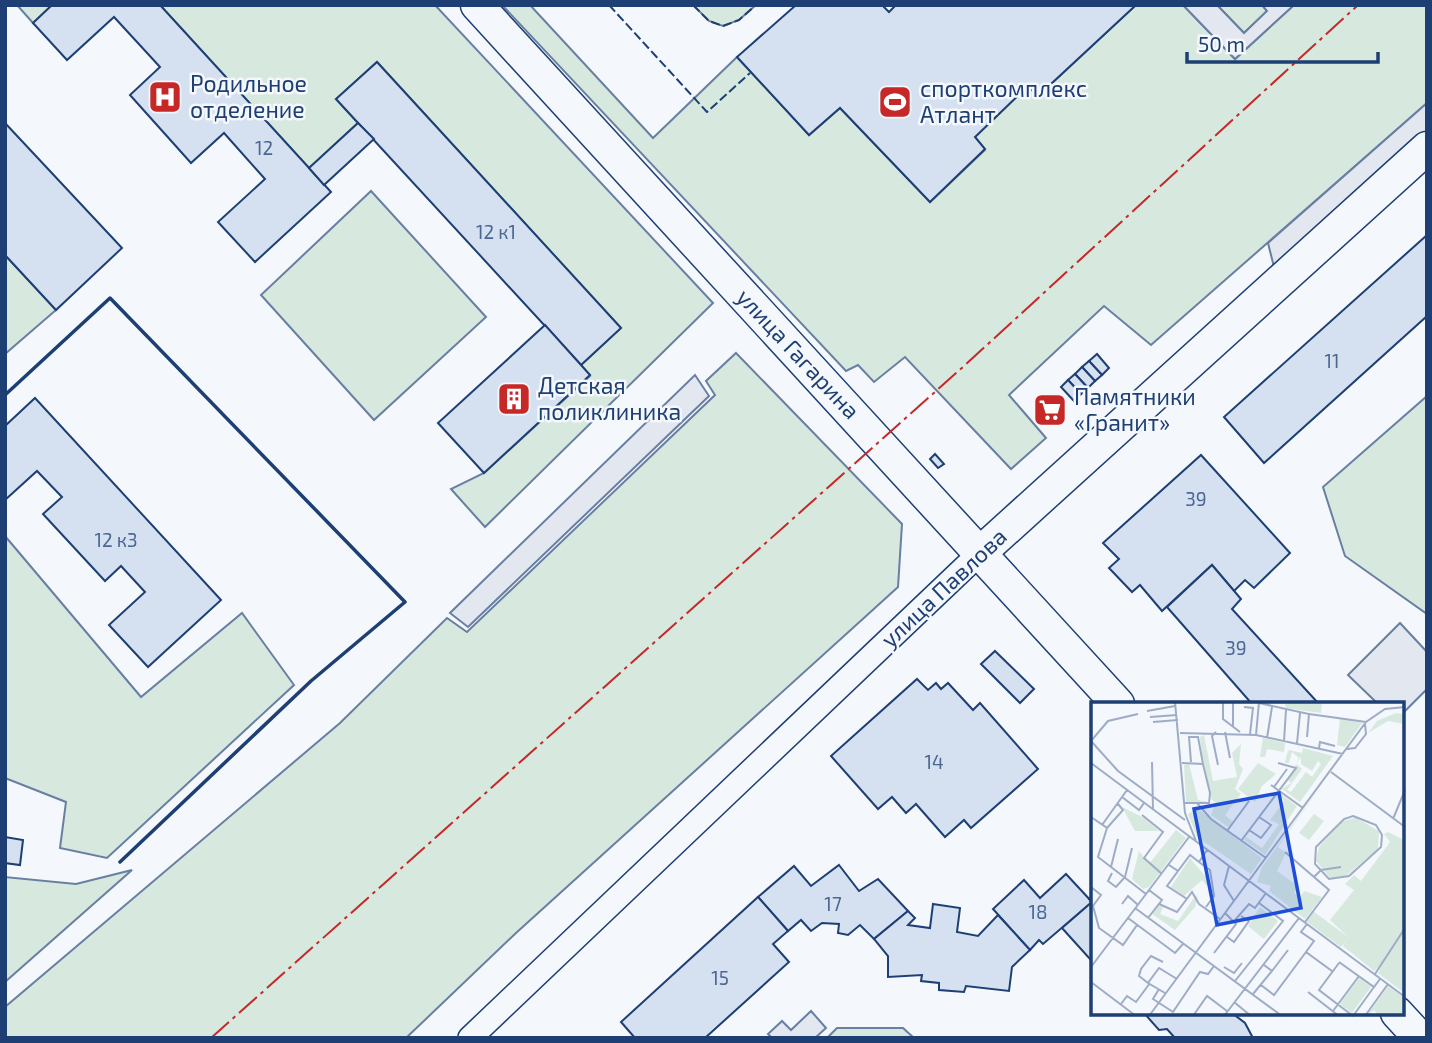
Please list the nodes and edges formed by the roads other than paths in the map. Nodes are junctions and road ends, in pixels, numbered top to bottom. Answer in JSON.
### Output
{"nodes":[{"id":1,"x":477,"y":5,"type":"edge"},
{"id":2,"x":1427,"y":148,"type":"edge"},
{"id":3,"x":981,"y":552,"type":"junction"},
{"id":4,"x":1116,"y":702,"type":"edge"},
{"id":5,"x":1399,"y":1015,"type":"edge"},
{"id":6,"x":470,"y":1038,"type":"edge"},
{"id":7,"x":1420,"y":1038,"type":"edge"}],
"edges":[{"from":1,"to":3,"type":"main road","name":"улица Гагарина"},
{"from":2,"to":3,"type":"main road","name":"улица Павлова"},
{"from":3,"to":4,"type":"main road","name":"улица Гагарина"},
{"from":3,"to":6,"type":"street","name":"улица Павлова"},
{"from":5,"to":7,"type":"main road"}]}
